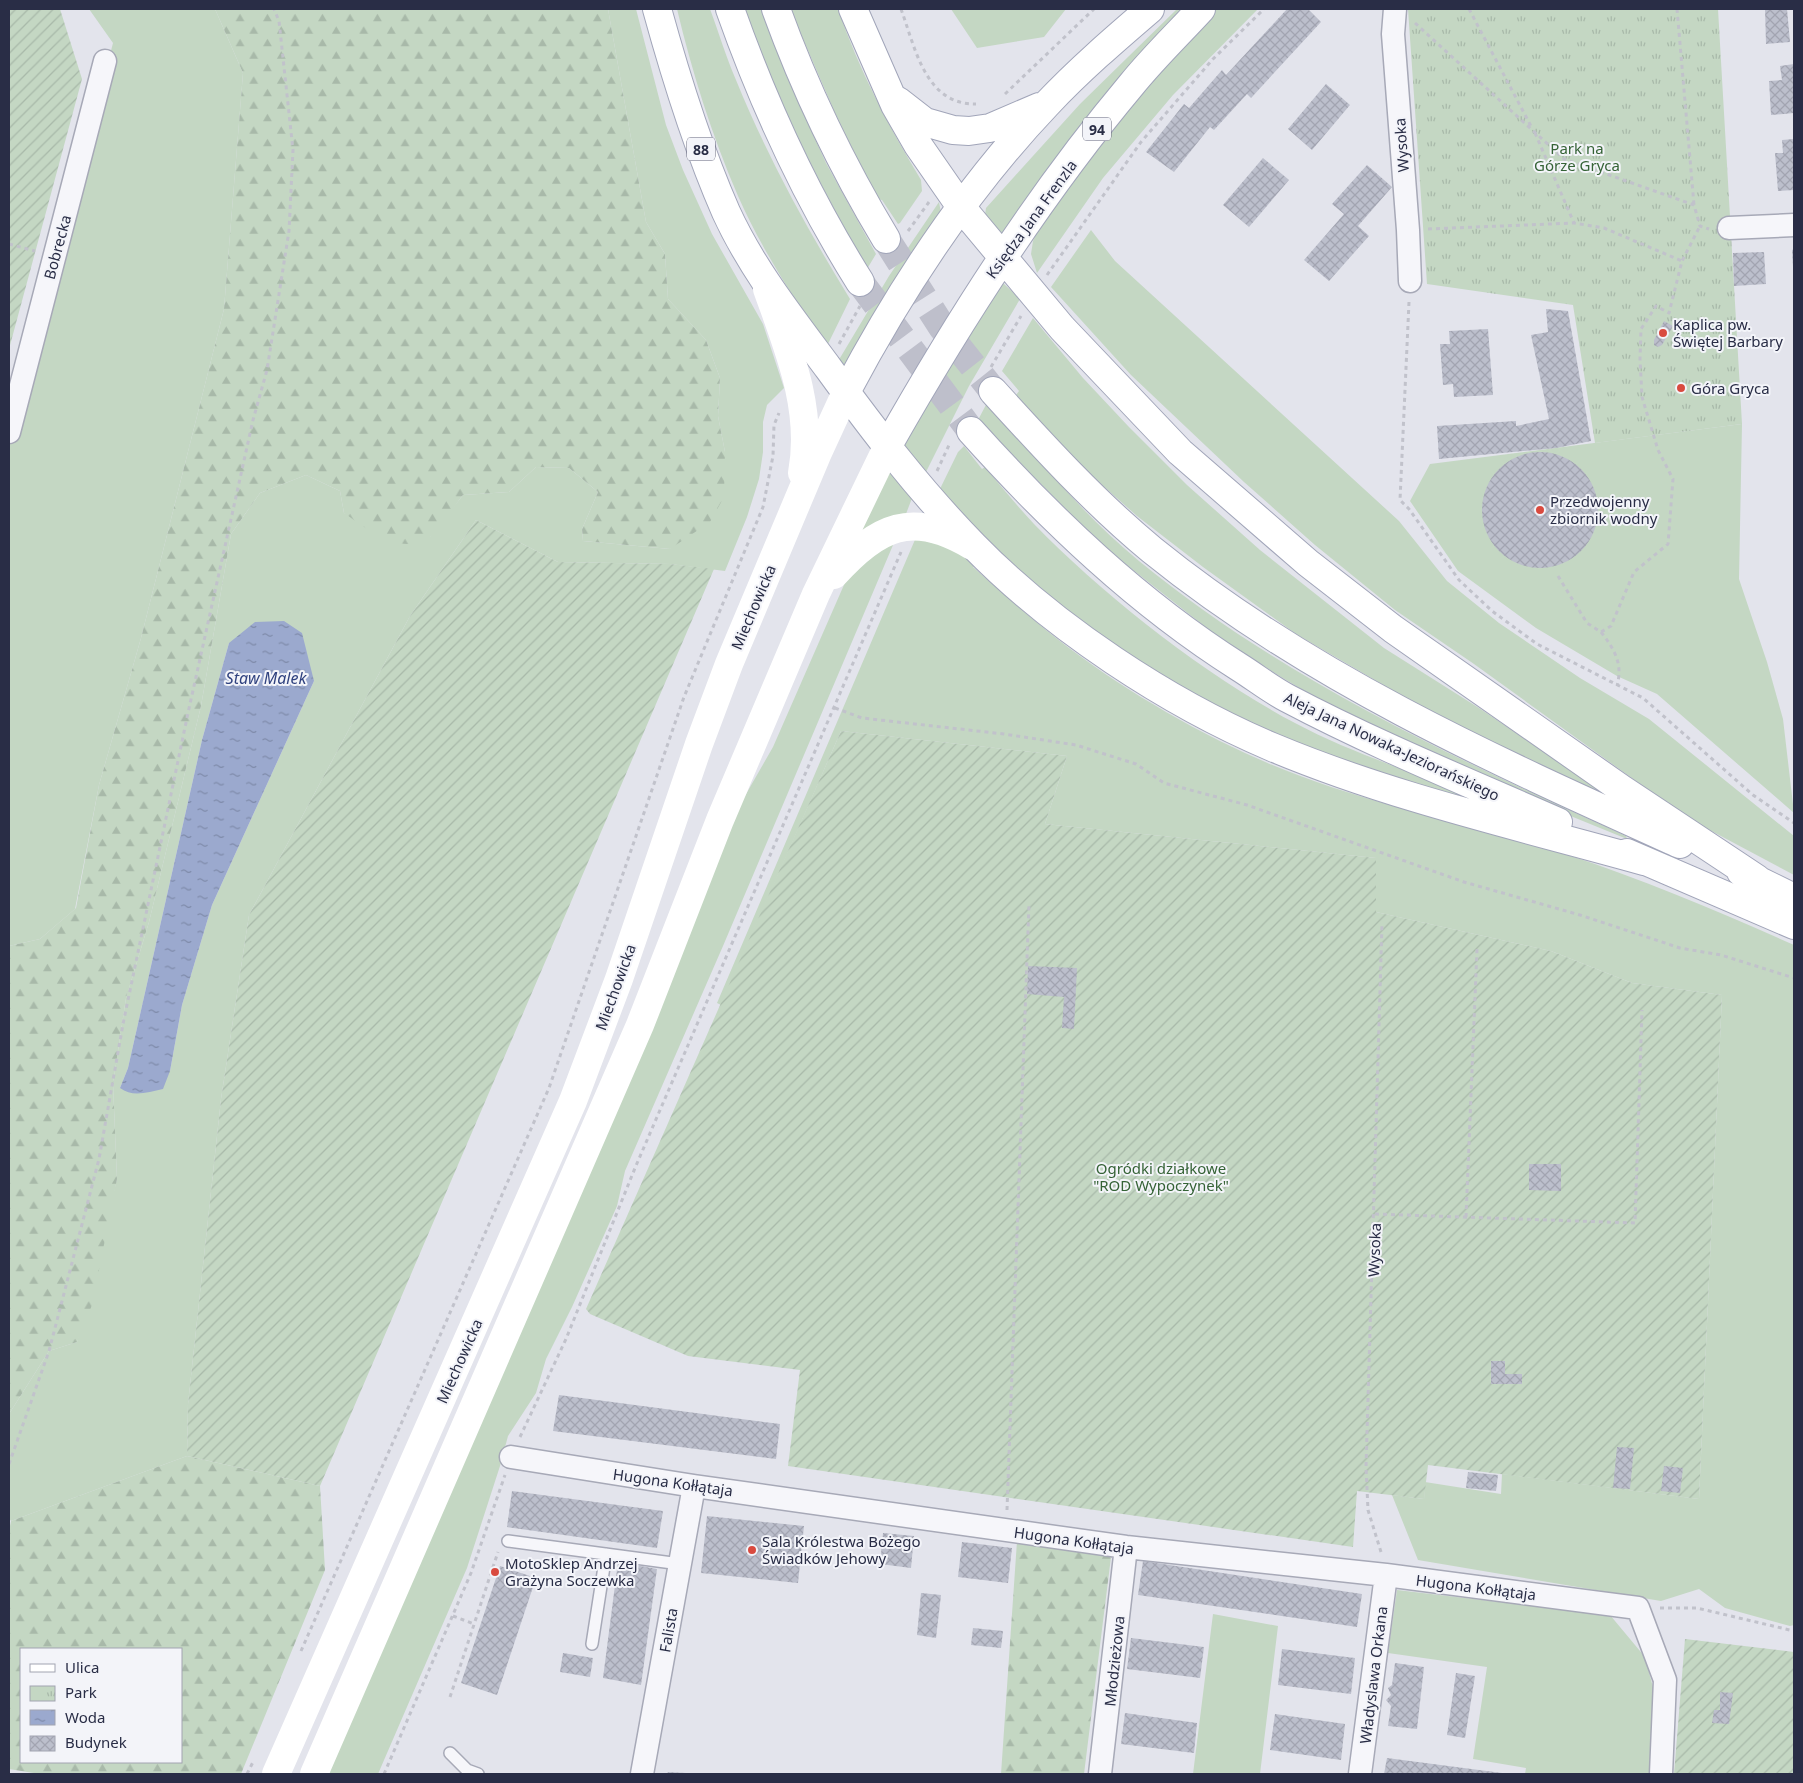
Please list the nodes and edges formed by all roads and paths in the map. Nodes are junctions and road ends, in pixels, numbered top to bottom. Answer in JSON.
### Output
{"nodes":[{"id":1,"x":274,"y":9,"type":"edge"},
{"id":2,"x":657,"y":9,"type":"edge"},
{"id":3,"x":730,"y":9,"type":"edge"},
{"id":4,"x":776,"y":9,"type":"edge"},
{"id":5,"x":853,"y":9,"type":"edge"},
{"id":6,"x":901,"y":9,"type":"edge"},
{"id":7,"x":1094,"y":9,"type":"edge"},
{"id":8,"x":1150,"y":9,"type":"edge"},
{"id":9,"x":1200,"y":9,"type":"edge"},
{"id":10,"x":1264,"y":9,"type":"edge"},
{"id":11,"x":1395,"y":9,"type":"edge"},
{"id":12,"x":1469,"y":9,"type":"edge"},
{"id":13,"x":1677,"y":9,"type":"edge"},
{"id":14,"x":1414,"y":22,"type":"dead end"},
{"id":15,"x":105,"y":61,"type":"dead end"},
{"id":16,"x":888,"y":91,"type":"junction"},
{"id":17,"x":1001,"y":97,"type":"dead end"},
{"id":18,"x":984,"y":103,"type":"dead end"},
{"id":19,"x":1047,"y":103,"type":"junction"},
{"id":20,"x":1534,"y":132,"type":"junction"},
{"id":21,"x":1694,"y":205,"type":"junction"},
{"id":22,"x":960,"y":207,"type":"junction"},
{"id":23,"x":1574,"y":223,"type":"junction"},
{"id":24,"x":1794,"y":225,"type":"edge"},
{"id":25,"x":1700,"y":226,"type":"junction"},
{"id":26,"x":1719,"y":229,"type":"joint"},
{"id":27,"x":1408,"y":230,"type":"junction"},
{"id":28,"x":886,"y":239,"type":"tunnel mouth"},
{"id":29,"x":9,"y":244,"type":"edge"},
{"id":30,"x":54,"y":256,"type":"junction"},
{"id":31,"x":1003,"y":256,"type":"junction"},
{"id":32,"x":1682,"y":261,"type":"junction"},
{"id":33,"x":764,"y":281,"type":"junction"},
{"id":34,"x":1410,"y":281,"type":"joint"},
{"id":35,"x":860,"y":282,"type":"tunnel mouth"},
{"id":36,"x":1034,"y":294,"type":"junction"},
{"id":37,"x":990,"y":381,"type":"joint"},
{"id":38,"x":846,"y":392,"type":"junction"},
{"id":39,"x":9,"y":432,"type":"edge"},
{"id":40,"x":961,"y":436,"type":"joint"},
{"id":41,"x":887,"y":447,"type":"junction"},
{"id":42,"x":926,"y":494,"type":"junction"},
{"id":43,"x":912,"y":527,"type":"junction"},
{"id":44,"x":779,"y":545,"type":"junction"},
{"id":45,"x":976,"y":549,"type":"junction"},
{"id":46,"x":1558,"y":576,"type":"dead end"},
{"id":47,"x":816,"y":594,"type":"junction"},
{"id":48,"x":1601,"y":632,"type":"junction"},
{"id":49,"x":1617,"y":686,"type":"junction"},
{"id":50,"x":835,"y":708,"type":"junction"},
{"id":51,"x":1794,"y":823,"type":"edge"},
{"id":52,"x":1644,"y":861,"type":"junction"},
{"id":53,"x":1757,"y":879,"type":"junction"},
{"id":54,"x":1794,"y":898,"type":"edge"},
{"id":55,"x":1029,"y":904,"type":"dead end"},
{"id":56,"x":1382,"y":923,"type":"dead end"},
{"id":57,"x":1794,"y":925,"type":"edge"},
{"id":58,"x":1477,"y":949,"type":"dead end"},
{"id":59,"x":1794,"y":978,"type":"edge"},
{"id":60,"x":1642,"y":1010,"type":"dead end"},
{"id":61,"x":549,"y":1088,"type":"dead end"},
{"id":62,"x":1375,"y":1214,"type":"junction"},
{"id":63,"x":1466,"y":1217,"type":"junction"},
{"id":64,"x":511,"y":1457,"type":"junction"},
{"id":65,"x":9,"y":1464,"type":"edge"},
{"id":66,"x":694,"y":1486,"type":"junction"},
{"id":67,"x":1006,"y":1531,"type":"junction"},
{"id":68,"x":508,"y":1541,"type":"joint"},
{"id":69,"x":1126,"y":1547,"type":"junction"},
{"id":70,"x":606,"y":1554,"type":"junction"},
{"id":71,"x":680,"y":1564,"type":"junction"},
{"id":72,"x":1386,"y":1575,"type":"junction"},
{"id":73,"x":1638,"y":1608,"type":"junction"},
{"id":74,"x":453,"y":1616,"type":"junction"},
{"id":75,"x":474,"y":1624,"type":"junction"},
{"id":76,"x":1794,"y":1631,"type":"edge"},
{"id":77,"x":592,"y":1644,"type":"dead end"},
{"id":78,"x":300,"y":1655,"type":"dead end"},
{"id":79,"x":450,"y":1697,"type":"dead end"},
{"id":80,"x":450,"y":1753,"type":"dead end"},
{"id":81,"x":256,"y":1756,"type":"dead end"},
{"id":82,"x":248,"y":1774,"type":"edge"},
{"id":83,"x":276,"y":1774,"type":"edge"},
{"id":84,"x":314,"y":1774,"type":"edge"},
{"id":85,"x":384,"y":1774,"type":"edge"},
{"id":86,"x":478,"y":1774,"type":"edge"},
{"id":87,"x":642,"y":1774,"type":"edge"},
{"id":88,"x":1100,"y":1774,"type":"edge"},
{"id":89,"x":1360,"y":1774,"type":"edge"},
{"id":90,"x":1660,"y":1774,"type":"edge"}],
"edges":[{"from":1,"to":65,"type":"path"},
{"from":2,"to":33,"type":"main road","number":"88"},
{"from":3,"to":35,"type":"main road"},
{"from":4,"to":28,"type":"main road"},
{"from":5,"to":16,"type":"main road"},
{"from":6,"to":18,"type":"path"},
{"from":7,"to":17,"type":"path"},
{"from":8,"to":19,"type":"main road"},
{"from":9,"to":31,"type":"main road","name":"Księdza Jana Frenzla","number":"94"},
{"from":10,"to":36,"type":"path"},
{"from":11,"to":27,"type":"street","name":"Wysoka"},
{"from":12,"to":20,"type":"path"},
{"from":13,"to":21,"type":"path"},
{"from":14,"to":20,"type":"path"},
{"from":15,"to":30,"type":"street","name":"Bobrecka"},
{"from":16,"to":19,"type":"main road"},
{"from":16,"to":22,"type":"main road"},
{"from":19,"to":22,"type":"main road"},
{"from":20,"to":21,"type":"path"},
{"from":20,"to":23,"type":"path"},
{"from":21,"to":25,"type":"path"},
{"from":22,"to":31,"type":"main road"},
{"from":22,"to":38,"type":"main road","name":"Miechowicka"},
{"from":23,"to":27,"type":"path"},
{"from":23,"to":32,"type":"path"},
{"from":24,"to":26,"type":"street"},
{"from":25,"to":26,"type":"path"},
{"from":25,"to":32,"type":"path"},
{"from":27,"to":34,"type":"street","name":"Wysoka"},
{"from":29,"to":30,"type":"path"},
{"from":30,"to":39,"type":"street","name":"Bobrecka"},
{"from":31,"to":36,"type":"main road"},
{"from":31,"to":41,"type":"main road","name":"Księdza Jana Frenzla","number":"94"},
{"from":32,"to":48,"type":"path"},
{"from":33,"to":38,"type":"main road","number":"88"},
{"from":33,"to":44,"type":"main road"},
{"from":34,"to":49,"type":"path"},
{"from":36,"to":37,"type":"path"},
{"from":36,"to":53,"type":"main road"},
{"from":37,"to":53,"type":"main road","name":"Aleja Jana Nowaka-Jeziorańskiego"},
{"from":38,"to":41,"type":"main road","number":"88"},
{"from":38,"to":44,"type":"main road","name":"Miechowicka"},
{"from":40,"to":42,"type":"path"},
{"from":40,"to":52,"type":"main road","name":"Aleja Jana Nowaka-Jeziorańskiego"},
{"from":41,"to":42,"type":"main road"},
{"from":41,"to":47,"type":"main road","name":"Miechowicka","number":"94"},
{"from":42,"to":45,"type":"main road"},
{"from":43,"to":45,"type":"main road"},
{"from":43,"to":47,"type":"main road"},
{"from":43,"to":50,"type":"path"},
{"from":44,"to":83,"type":"main road","name":"Miechowicka"},
{"from":45,"to":52,"type":"main road"},
{"from":46,"to":48,"type":"path"},
{"from":47,"to":84,"type":"main road","name":"Miechowicka","number":"94"},
{"from":48,"to":49,"type":"path"},
{"from":49,"to":51,"type":"path"},
{"from":50,"to":59,"type":"path"},
{"from":50,"to":64,"type":"path"},
{"from":52,"to":57,"type":"main road","name":"Aleja Jana Nowaka-Jeziorańskiego"},
{"from":53,"to":54,"type":"main road","name":"Aleja Jana Nowaka-Jeziorańskiego"},
{"from":55,"to":67,"type":"path"},
{"from":56,"to":62,"type":"path","name":"Wysoka"},
{"from":58,"to":63,"type":"path"},
{"from":60,"to":63,"type":"path"},
{"from":61,"to":78,"type":"path"},
{"from":62,"to":63,"type":"path"},
{"from":62,"to":72,"type":"path","name":"Wysoka"},
{"from":64,"to":66,"type":"street","name":"Hugona Kołłątaja"},
{"from":64,"to":74,"type":"path"},
{"from":66,"to":67,"type":"street","name":"Hugona Kołłątaja"},
{"from":66,"to":71,"type":"street","name":"Falista"},
{"from":67,"to":69,"type":"street","name":"Hugona Kołłątaja"},
{"from":68,"to":70,"type":"lane"},
{"from":68,"to":75,"type":"path"},
{"from":69,"to":72,"type":"street","name":"Hugona Kołłątaja"},
{"from":69,"to":88,"type":"street","name":"Młodzieżowa"},
{"from":70,"to":71,"type":"lane"},
{"from":70,"to":77,"type":"lane"},
{"from":71,"to":87,"type":"street","name":"Falista"},
{"from":72,"to":73,"type":"street","name":"Hugona Kołłątaja"},
{"from":72,"to":89,"type":"street","name":"Władyslawa Orkana"},
{"from":73,"to":76,"type":"path"},
{"from":73,"to":90,"type":"street"},
{"from":74,"to":75,"type":"path"},
{"from":74,"to":85,"type":"path"},
{"from":75,"to":79,"type":"path"},
{"from":80,"to":86,"type":"lane"},
{"from":81,"to":82,"type":"path"}]}
